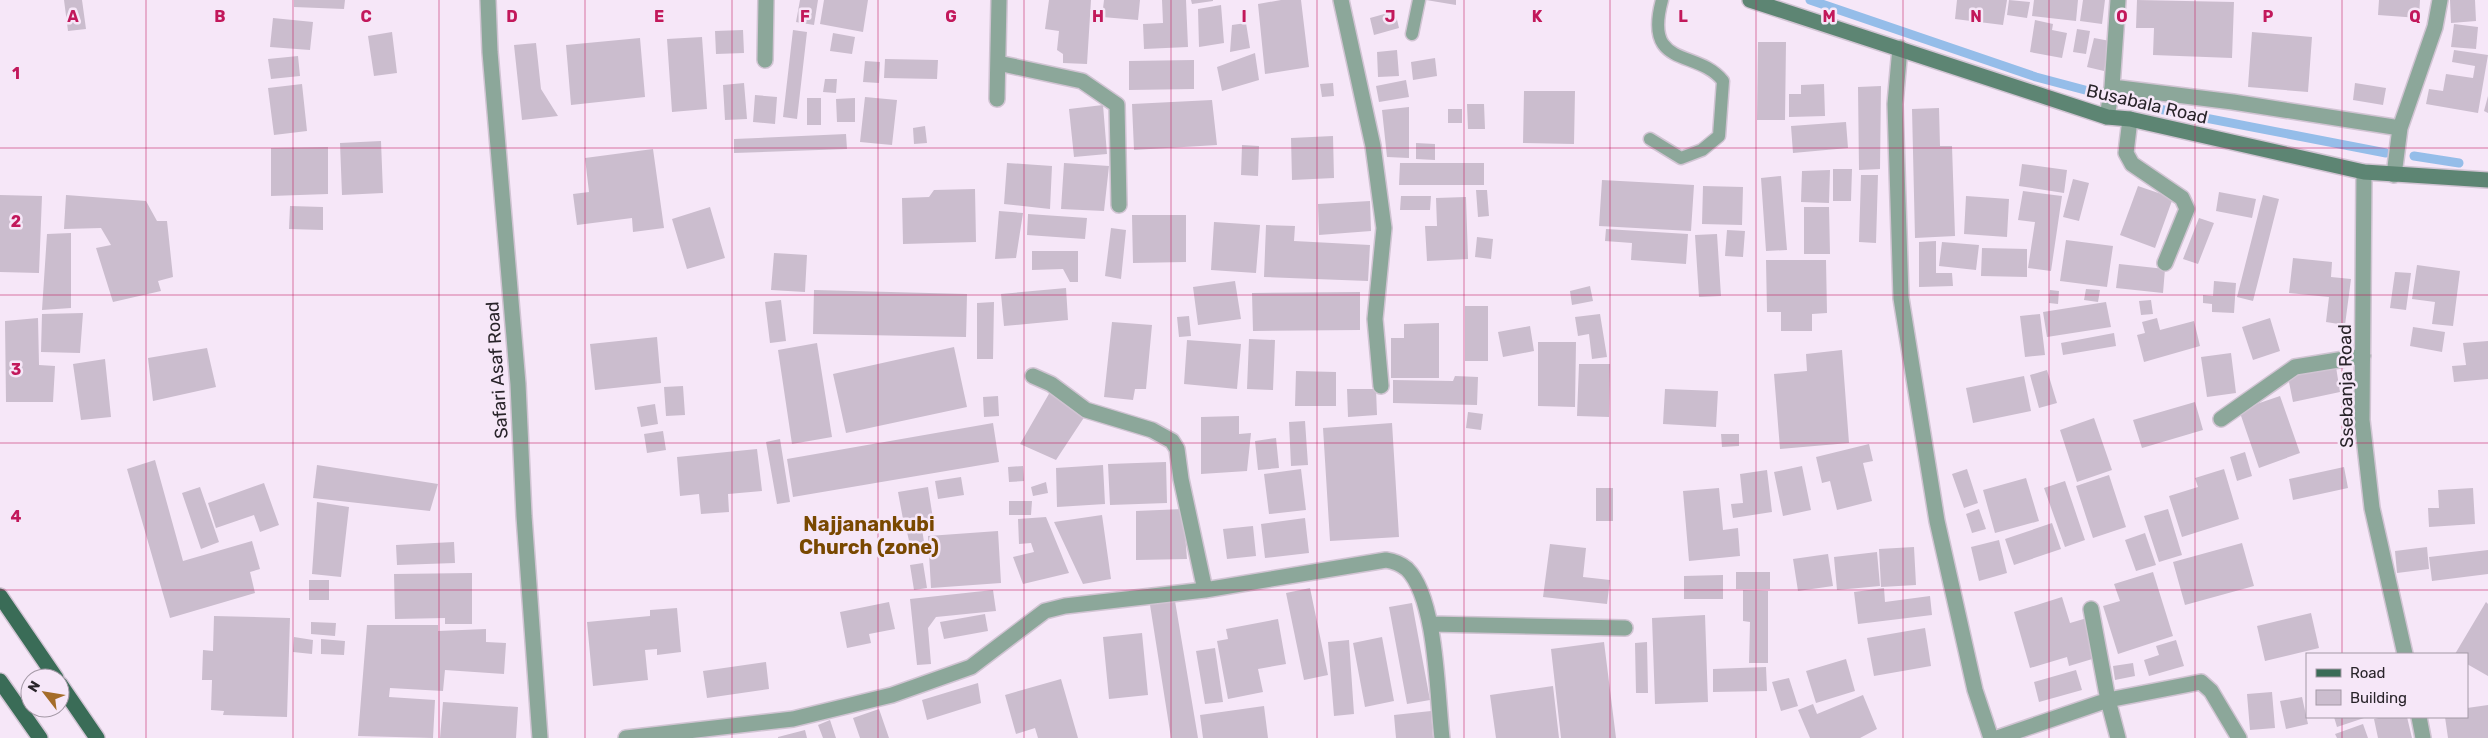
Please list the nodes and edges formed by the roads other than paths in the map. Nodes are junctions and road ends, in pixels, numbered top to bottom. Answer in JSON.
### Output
{"nodes":[{"id":1,"x":488,"y":0,"type":"edge"},
{"id":2,"x":766,"y":0,"type":"edge"},
{"id":3,"x":999,"y":0,"type":"edge"},
{"id":4,"x":1341,"y":0,"type":"edge"},
{"id":5,"x":1419,"y":0,"type":"edge"},
{"id":6,"x":1662,"y":0,"type":"edge"},
{"id":7,"x":1750,"y":0,"type":"edge"},
{"id":8,"x":2118,"y":0,"type":"edge"},
{"id":9,"x":2440,"y":0,"type":"edge"},
{"id":10,"x":1412,"y":34,"type":"dead end"},
{"id":11,"x":1900,"y":48,"type":"junction"},
{"id":12,"x":765,"y":60,"type":"dead end"},
{"id":13,"x":998,"y":62,"type":"junction"},
{"id":14,"x":2112,"y":87,"type":"junction"},
{"id":15,"x":997,"y":100,"type":"dead end"},
{"id":16,"x":2107,"y":117,"type":"junction"},
{"id":17,"x":2130,"y":119,"type":"junction"},
{"id":18,"x":2400,"y":128,"type":"junction"},
{"id":19,"x":1650,"y":139,"type":"dead end"},
{"id":20,"x":2364,"y":172,"type":"junction"},
{"id":21,"x":2394,"y":175,"type":"junction"},
{"id":22,"x":2488,"y":180,"type":"edge"},
{"id":23,"x":1119,"y":205,"type":"dead end"},
{"id":24,"x":2165,"y":263,"type":"dead end"},
{"id":25,"x":2363,"y":356,"type":"junction"},
{"id":26,"x":1033,"y":376,"type":"dead end"},
{"id":27,"x":1381,"y":386,"type":"dead end"},
{"id":28,"x":2221,"y":419,"type":"dead end"},
{"id":29,"x":1205,"y":590,"type":"junction"},
{"id":30,"x":0,"y":596,"type":"edge"},
{"id":31,"x":2090,"y":609,"type":"dead end"},
{"id":32,"x":1430,"y":624,"type":"junction"},
{"id":33,"x":1626,"y":628,"type":"dead end"},
{"id":34,"x":2405,"y":653,"type":"edge"},
{"id":35,"x":49,"y":668,"type":"edge"},
{"id":36,"x":0,"y":681,"type":"edge"},
{"id":37,"x":70,"y":699,"type":"edge"},
{"id":38,"x":2108,"y":700,"type":"junction"},
{"id":39,"x":2419,"y":718,"type":"edge"},
{"id":40,"x":40,"y":738,"type":"edge"},
{"id":41,"x":97,"y":738,"type":"edge"},
{"id":42,"x":540,"y":738,"type":"edge"},
{"id":43,"x":626,"y":738,"type":"edge"},
{"id":44,"x":1442,"y":738,"type":"edge"},
{"id":45,"x":1991,"y":738,"type":"edge"},
{"id":46,"x":1997,"y":738,"type":"edge"},
{"id":47,"x":2118,"y":738,"type":"edge"},
{"id":48,"x":2239,"y":738,"type":"edge"},
{"id":49,"x":2423,"y":738,"type":"edge"}],
"edges":[{"from":1,"to":42,"type":"street","name":"Safari Asaf Road"},
{"from":2,"to":12,"type":"street"},
{"from":3,"to":13,"type":"street"},
{"from":4,"to":27,"type":"street"},
{"from":5,"to":10,"type":"lane"},
{"from":6,"to":19,"type":"lane"},
{"from":7,"to":11,"type":"street","name":"Busabala Road"},
{"from":8,"to":14,"type":"street"},
{"from":9,"to":18,"type":"street"},
{"from":11,"to":16,"type":"street","name":"Busabala Road"},
{"from":11,"to":45,"type":"street"},
{"from":13,"to":15,"type":"street"},
{"from":13,"to":23,"type":"street"},
{"from":14,"to":16,"type":"street"},
{"from":14,"to":18,"type":"street"},
{"from":16,"to":17,"type":"street","name":"Busabala Road"},
{"from":17,"to":20,"type":"street","name":"Busabala Road"},
{"from":17,"to":24,"type":"street"},
{"from":18,"to":21,"type":"street"},
{"from":20,"to":21,"type":"street","name":"Busabala Road"},
{"from":20,"to":25,"type":"street","name":"Ssebanja Road"},
{"from":21,"to":22,"type":"street","name":"Busabala Road"},
{"from":25,"to":28,"type":"street"},
{"from":25,"to":34,"type":"street","name":"Ssebanja Road"},
{"from":26,"to":29,"type":"street"},
{"from":29,"to":32,"type":"street"},
{"from":29,"to":43,"type":"street"},
{"from":30,"to":35,"type":"main road"},
{"from":31,"to":38,"type":"street"},
{"from":32,"to":33,"type":"street"},
{"from":32,"to":44,"type":"street"},
{"from":36,"to":40,"type":"main road"},
{"from":37,"to":41,"type":"main road"},
{"from":38,"to":46,"type":"street"},
{"from":38,"to":47,"type":"street"},
{"from":38,"to":48,"type":"street"},
{"from":39,"to":49,"type":"street"}]}
